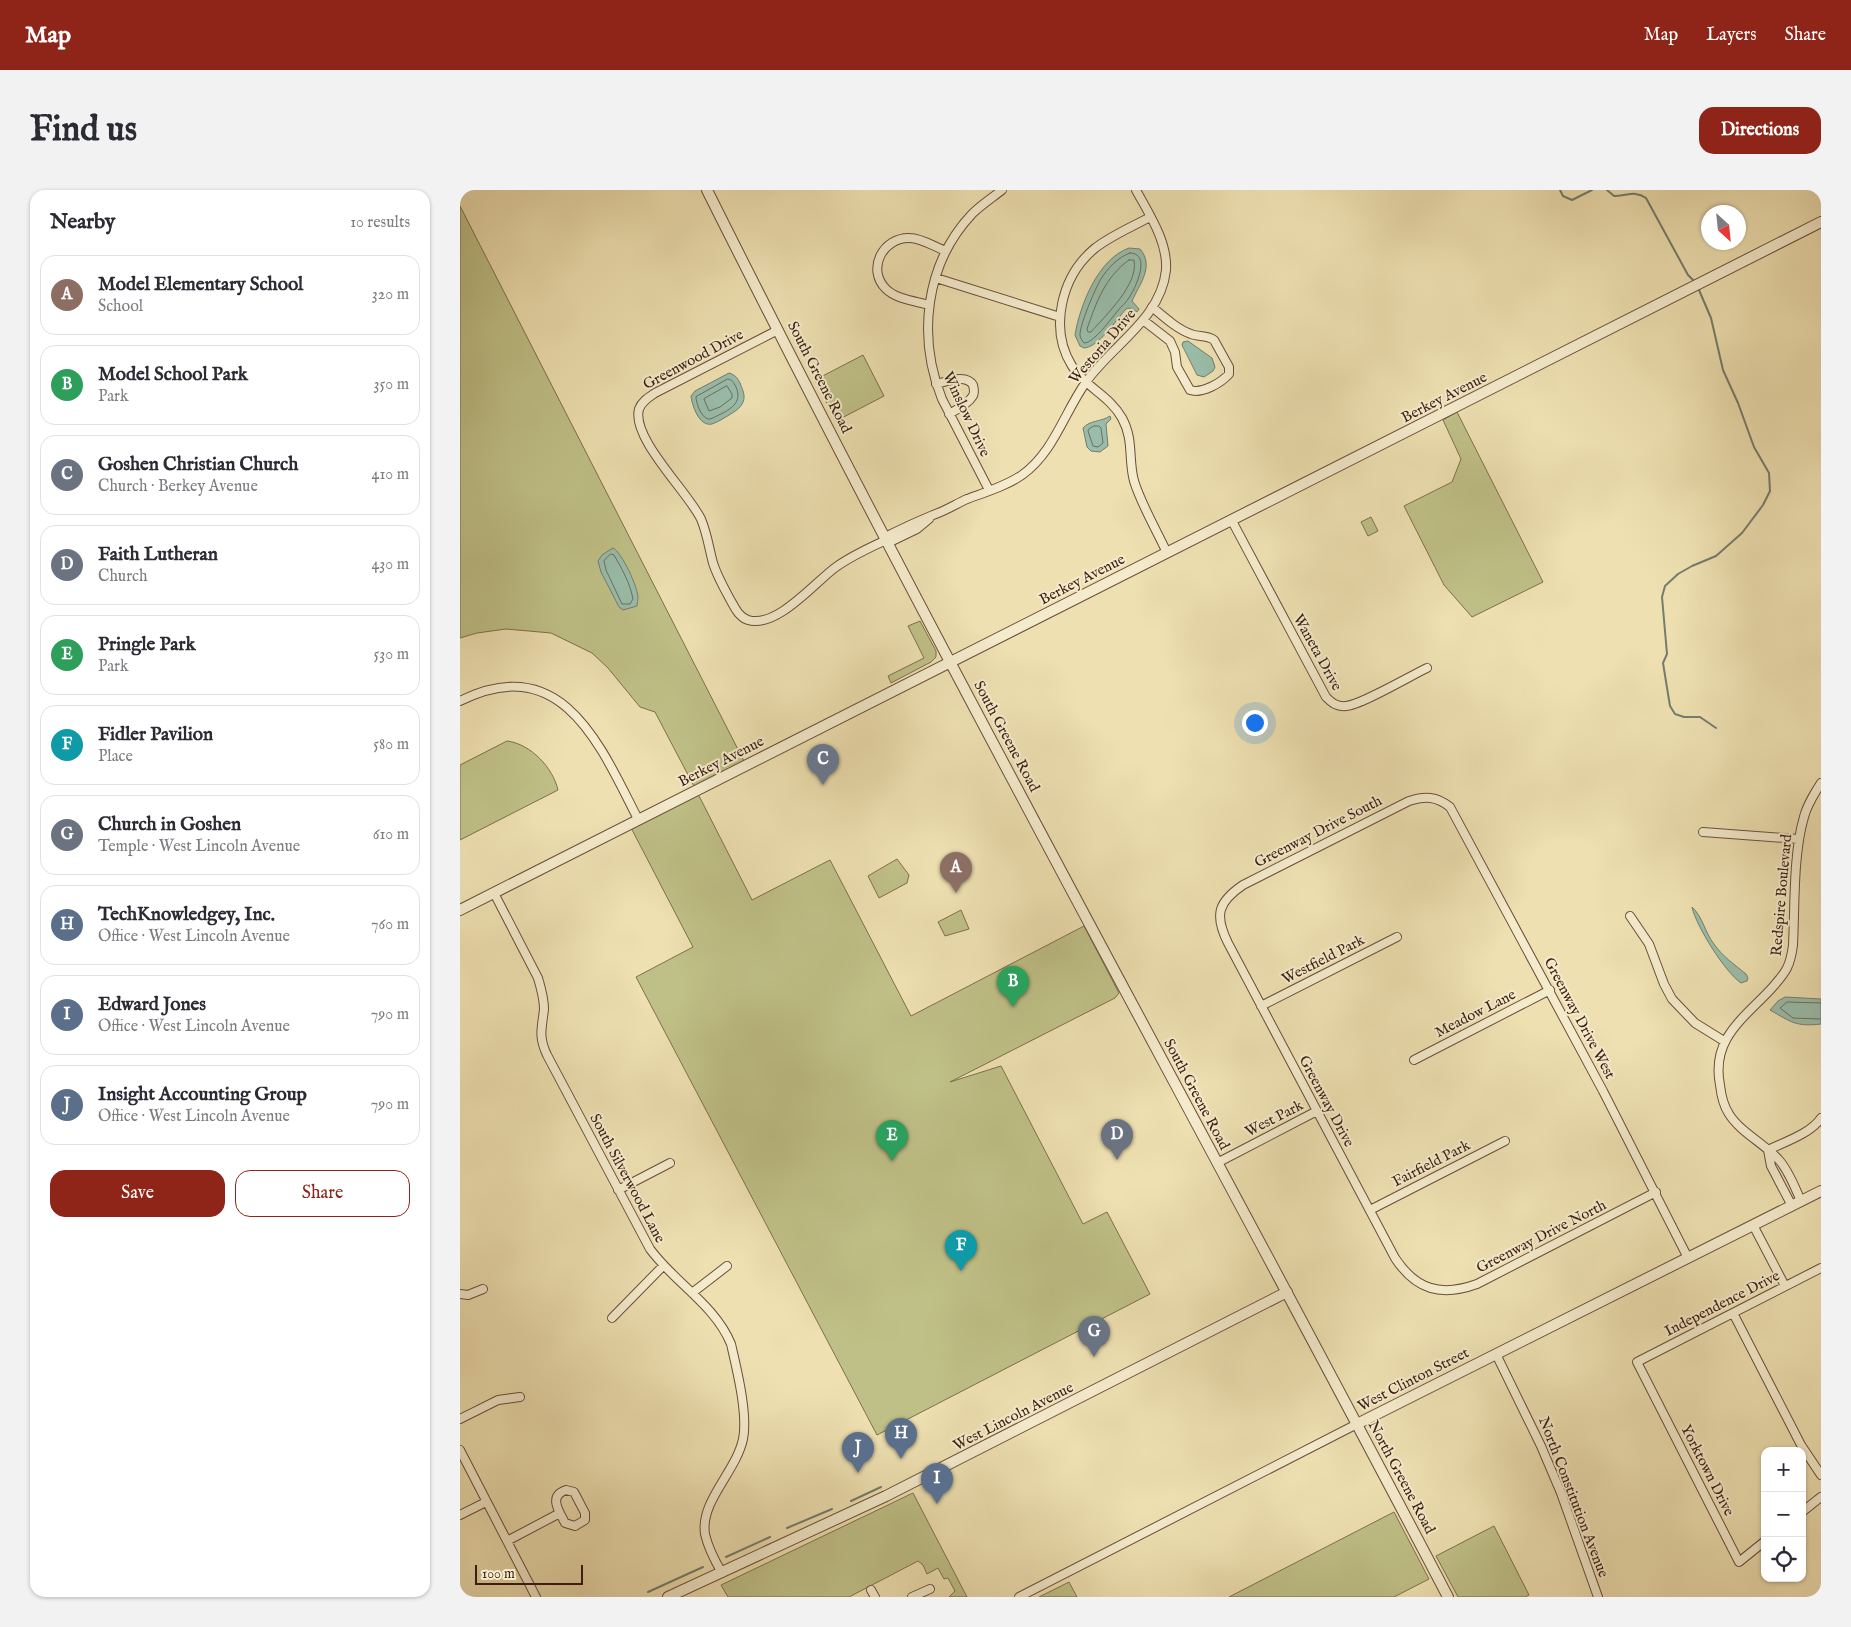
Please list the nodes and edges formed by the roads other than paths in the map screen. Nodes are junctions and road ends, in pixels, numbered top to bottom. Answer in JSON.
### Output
{"nodes":[{"id":1,"x":707,"y":190,"type":"edge"},
{"id":2,"x":1002,"y":190,"type":"edge"},
{"id":3,"x":1136,"y":190,"type":"edge"},
{"id":4,"x":1150,"y":217,"type":"junction"},
{"id":5,"x":1821,"y":222,"type":"edge"},
{"id":6,"x":946,"y":251,"type":"junction"},
{"id":7,"x":936,"y":278,"type":"junction"},
{"id":8,"x":929,"y":305,"type":"junction"},
{"id":9,"x":1152,"y":307,"type":"junction"},
{"id":10,"x":1060,"y":317,"type":"junction"},
{"id":11,"x":1143,"y":320,"type":"junction"},
{"id":12,"x":778,"y":330,"type":"junction"},
{"id":13,"x":1086,"y":381,"type":"junction"},
{"id":14,"x":936,"y":384,"type":"junction"},
{"id":15,"x":950,"y":414,"type":"junction"},
{"id":16,"x":989,"y":490,"type":"junction"},
{"id":17,"x":1232,"y":521,"type":"junction"},
{"id":18,"x":886,"y":540,"type":"junction"},
{"id":19,"x":1167,"y":553,"type":"junction"},
{"id":20,"x":950,"y":662,"type":"junction"},
{"id":21,"x":1427,"y":668,"type":"dead end"},
{"id":22,"x":460,"y":701,"type":"edge"},
{"id":23,"x":1821,"y":782,"type":"edge"},
{"id":24,"x":1438,"y":799,"type":"joint"},
{"id":25,"x":638,"y":819,"type":"junction"},
{"id":26,"x":1703,"y":832,"type":"dead end"},
{"id":27,"x":1798,"y":839,"type":"junction"},
{"id":28,"x":494,"y":893,"type":"junction"},
{"id":29,"x":1220,"y":908,"type":"joint"},
{"id":30,"x":460,"y":910,"type":"edge"},
{"id":31,"x":1630,"y":916,"type":"dead end"},
{"id":32,"x":1397,"y":937,"type":"dead end"},
{"id":33,"x":1550,"y":990,"type":"junction"},
{"id":34,"x":1261,"y":1006,"type":"junction"},
{"id":35,"x":1724,"y":1042,"type":"junction"},
{"id":36,"x":1414,"y":1060,"type":"dead end"},
{"id":37,"x":1317,"y":1111,"type":"junction"},
{"id":38,"x":1821,"y":1118,"type":"edge"},
{"id":39,"x":1505,"y":1141,"type":"dead end"},
{"id":40,"x":1768,"y":1150,"type":"junction"},
{"id":41,"x":670,"y":1163,"type":"dead end"},
{"id":42,"x":1217,"y":1163,"type":"junction"},
{"id":43,"x":618,"y":1190,"type":"junction"},
{"id":44,"x":1821,"y":1191,"type":"edge"},
{"id":45,"x":1656,"y":1192,"type":"junction"},
{"id":46,"x":1801,"y":1201,"type":"junction"},
{"id":47,"x":1792,"y":1206,"type":"junction"},
{"id":48,"x":1370,"y":1210,"type":"junction"},
{"id":49,"x":1753,"y":1225,"type":"junction"},
{"id":50,"x":1688,"y":1258,"type":"junction"},
{"id":51,"x":663,"y":1266,"type":"junction"},
{"id":52,"x":726,"y":1266,"type":"dead end"},
{"id":53,"x":1821,"y":1268,"type":"edge"},
{"id":54,"x":1785,"y":1286,"type":"junction"},
{"id":55,"x":483,"y":1289,"type":"dead end"},
{"id":56,"x":1435,"y":1290,"type":"joint"},
{"id":57,"x":1286,"y":1292,"type":"junction"},
{"id":58,"x":692,"y":1293,"type":"junction"},
{"id":59,"x":460,"y":1294,"type":"edge"},
{"id":60,"x":1733,"y":1313,"type":"junction"},
{"id":61,"x":612,"y":1318,"type":"dead end"},
{"id":62,"x":1496,"y":1354,"type":"junction"},
{"id":63,"x":1636,"y":1362,"type":"joint"},
{"id":64,"x":520,"y":1397,"type":"dead end"},
{"id":65,"x":460,"y":1419,"type":"edge"},
{"id":66,"x":1357,"y":1424,"type":"junction"},
{"id":67,"x":460,"y":1450,"type":"edge"},
{"id":68,"x":1821,"y":1475,"type":"edge"},
{"id":69,"x":1821,"y":1497,"type":"edge"},
{"id":70,"x":486,"y":1502,"type":"junction"},
{"id":71,"x":1806,"y":1509,"type":"edge"},
{"id":72,"x":560,"y":1514,"type":"junction"},
{"id":73,"x":460,"y":1515,"type":"edge"},
{"id":74,"x":507,"y":1541,"type":"junction"},
{"id":75,"x":1761,"y":1544,"type":"edge"},
{"id":76,"x":722,"y":1573,"type":"junction"},
{"id":77,"x":930,"y":1589,"type":"dead end"},
{"id":78,"x":536,"y":1597,"type":"edge"},
{"id":79,"x":668,"y":1597,"type":"edge"},
{"id":80,"x":912,"y":1597,"type":"edge"},
{"id":81,"x":1019,"y":1597,"type":"edge"},
{"id":82,"x":1448,"y":1597,"type":"edge"},
{"id":83,"x":1598,"y":1597,"type":"edge"}],
"edges":[{"from":1,"to":12,"type":"street","name":"South Greene Road"},
{"from":2,"to":6,"type":"street"},
{"from":3,"to":4,"type":"street","name":"Westoria Drive"},
{"from":4,"to":9,"type":"street","name":"Westoria Drive"},
{"from":4,"to":10,"type":"street"},
{"from":5,"to":17,"type":"street","name":"Berkey Avenue"},
{"from":6,"to":7,"type":"street"},
{"from":6,"to":8,"type":"street"},
{"from":7,"to":8,"type":"street"},
{"from":7,"to":10,"type":"street"},
{"from":8,"to":14,"type":"street","name":"Winslow Drive"},
{"from":9,"to":11,"type":"street","name":"Westoria Drive"},
{"from":9,"to":11,"type":"street"},
{"from":10,"to":13,"type":"street"},
{"from":11,"to":13,"type":"street","name":"Westoria Drive"},
{"from":12,"to":18,"type":"street","name":"South Greene Road"},
{"from":12,"to":18,"type":"street","name":"Greenwood Drive"},
{"from":13,"to":16,"type":"street","name":"Westoria Drive"},
{"from":13,"to":19,"type":"street"},
{"from":14,"to":15,"type":"street","name":"Winslow Drive"},
{"from":14,"to":15,"type":"street"},
{"from":15,"to":16,"type":"street","name":"Winslow Drive"},
{"from":16,"to":18,"type":"street","name":"Westoria Drive"},
{"from":17,"to":19,"type":"street","name":"Berkey Avenue"},
{"from":17,"to":21,"type":"street","name":"Waneta Drive"},
{"from":18,"to":20,"type":"street","name":"South Greene Road"},
{"from":19,"to":20,"type":"street","name":"Berkey Avenue"},
{"from":20,"to":25,"type":"street","name":"Berkey Avenue"},
{"from":20,"to":42,"type":"street","name":"South Greene Road"},
{"from":22,"to":25,"type":"street"},
{"from":23,"to":27,"type":"street","name":"Redspire Boulevard"},
{"from":24,"to":29,"type":"street","name":"Greenway Drive South"},
{"from":24,"to":33,"type":"street","name":"Greenway Drive West"},
{"from":25,"to":28,"type":"street","name":"Berkey Avenue"},
{"from":26,"to":27,"type":"street"},
{"from":27,"to":35,"type":"street","name":"Redspire Boulevard"},
{"from":28,"to":30,"type":"street","name":"Berkey Avenue"},
{"from":28,"to":43,"type":"street","name":"South Silverwood Lane"},
{"from":29,"to":34,"type":"street","name":"Greenway Drive"},
{"from":31,"to":35,"type":"street"},
{"from":32,"to":34,"type":"street","name":"Westfield Park"},
{"from":33,"to":36,"type":"street","name":"Meadow Lane"},
{"from":33,"to":45,"type":"street","name":"Greenway Drive West"},
{"from":34,"to":37,"type":"street","name":"Greenway Drive"},
{"from":35,"to":40,"type":"street","name":"Redspire Boulevard"},
{"from":37,"to":42,"type":"street","name":"West Park"},
{"from":37,"to":48,"type":"street","name":"Greenway Drive"},
{"from":38,"to":40,"type":"street"},
{"from":39,"to":48,"type":"street","name":"Fairfield Park"},
{"from":40,"to":46,"type":"street","name":"Redspire Boulevard"},
{"from":40,"to":47,"type":"street"},
{"from":41,"to":43,"type":"street"},
{"from":42,"to":57,"type":"street","name":"South Greene Road"},
{"from":43,"to":51,"type":"street","name":"South Silverwood Lane"},
{"from":44,"to":46,"type":"street","name":"West Clinton Street"},
{"from":45,"to":50,"type":"street","name":"Greenway Drive West"},
{"from":45,"to":56,"type":"street","name":"Greenway Drive North"},
{"from":46,"to":47,"type":"street","name":"West Clinton Street"},
{"from":47,"to":49,"type":"street","name":"West Clinton Street"},
{"from":48,"to":56,"type":"street","name":"Greenway Drive"},
{"from":49,"to":50,"type":"street","name":"West Clinton Street"},
{"from":49,"to":54,"type":"street"},
{"from":50,"to":62,"type":"street","name":"West Clinton Street"},
{"from":51,"to":58,"type":"street","name":"South Silverwood Lane"},
{"from":51,"to":61,"type":"street"},
{"from":52,"to":58,"type":"street"},
{"from":53,"to":54,"type":"street","name":"Independence Drive"},
{"from":54,"to":60,"type":"street","name":"Independence Drive"},
{"from":55,"to":59,"type":"street"},
{"from":57,"to":66,"type":"street","name":"North Greene Road"},
{"from":57,"to":76,"type":"street","name":"West Lincoln Avenue"},
{"from":58,"to":76,"type":"street","name":"South Silverwood Lane"},
{"from":60,"to":63,"type":"street","name":"Independence Drive"},
{"from":60,"to":68,"type":"street"},
{"from":62,"to":66,"type":"street","name":"West Clinton Street"},
{"from":62,"to":83,"type":"street","name":"North Constitution Avenue"},
{"from":63,"to":75,"type":"street","name":"Yorktown Drive"},
{"from":64,"to":65,"type":"street"},
{"from":66,"to":81,"type":"street","name":"West Clinton Street"},
{"from":66,"to":82,"type":"street","name":"North Greene Road"},
{"from":67,"to":70,"type":"street"},
{"from":69,"to":71,"type":"street"},
{"from":70,"to":73,"type":"street"},
{"from":70,"to":74,"type":"street"},
{"from":72,"to":72,"type":"street"},
{"from":72,"to":74,"type":"street"},
{"from":74,"to":78,"type":"street"},
{"from":76,"to":79,"type":"street","name":"West Lincoln Avenue"},
{"from":77,"to":80,"type":"street"}]}
